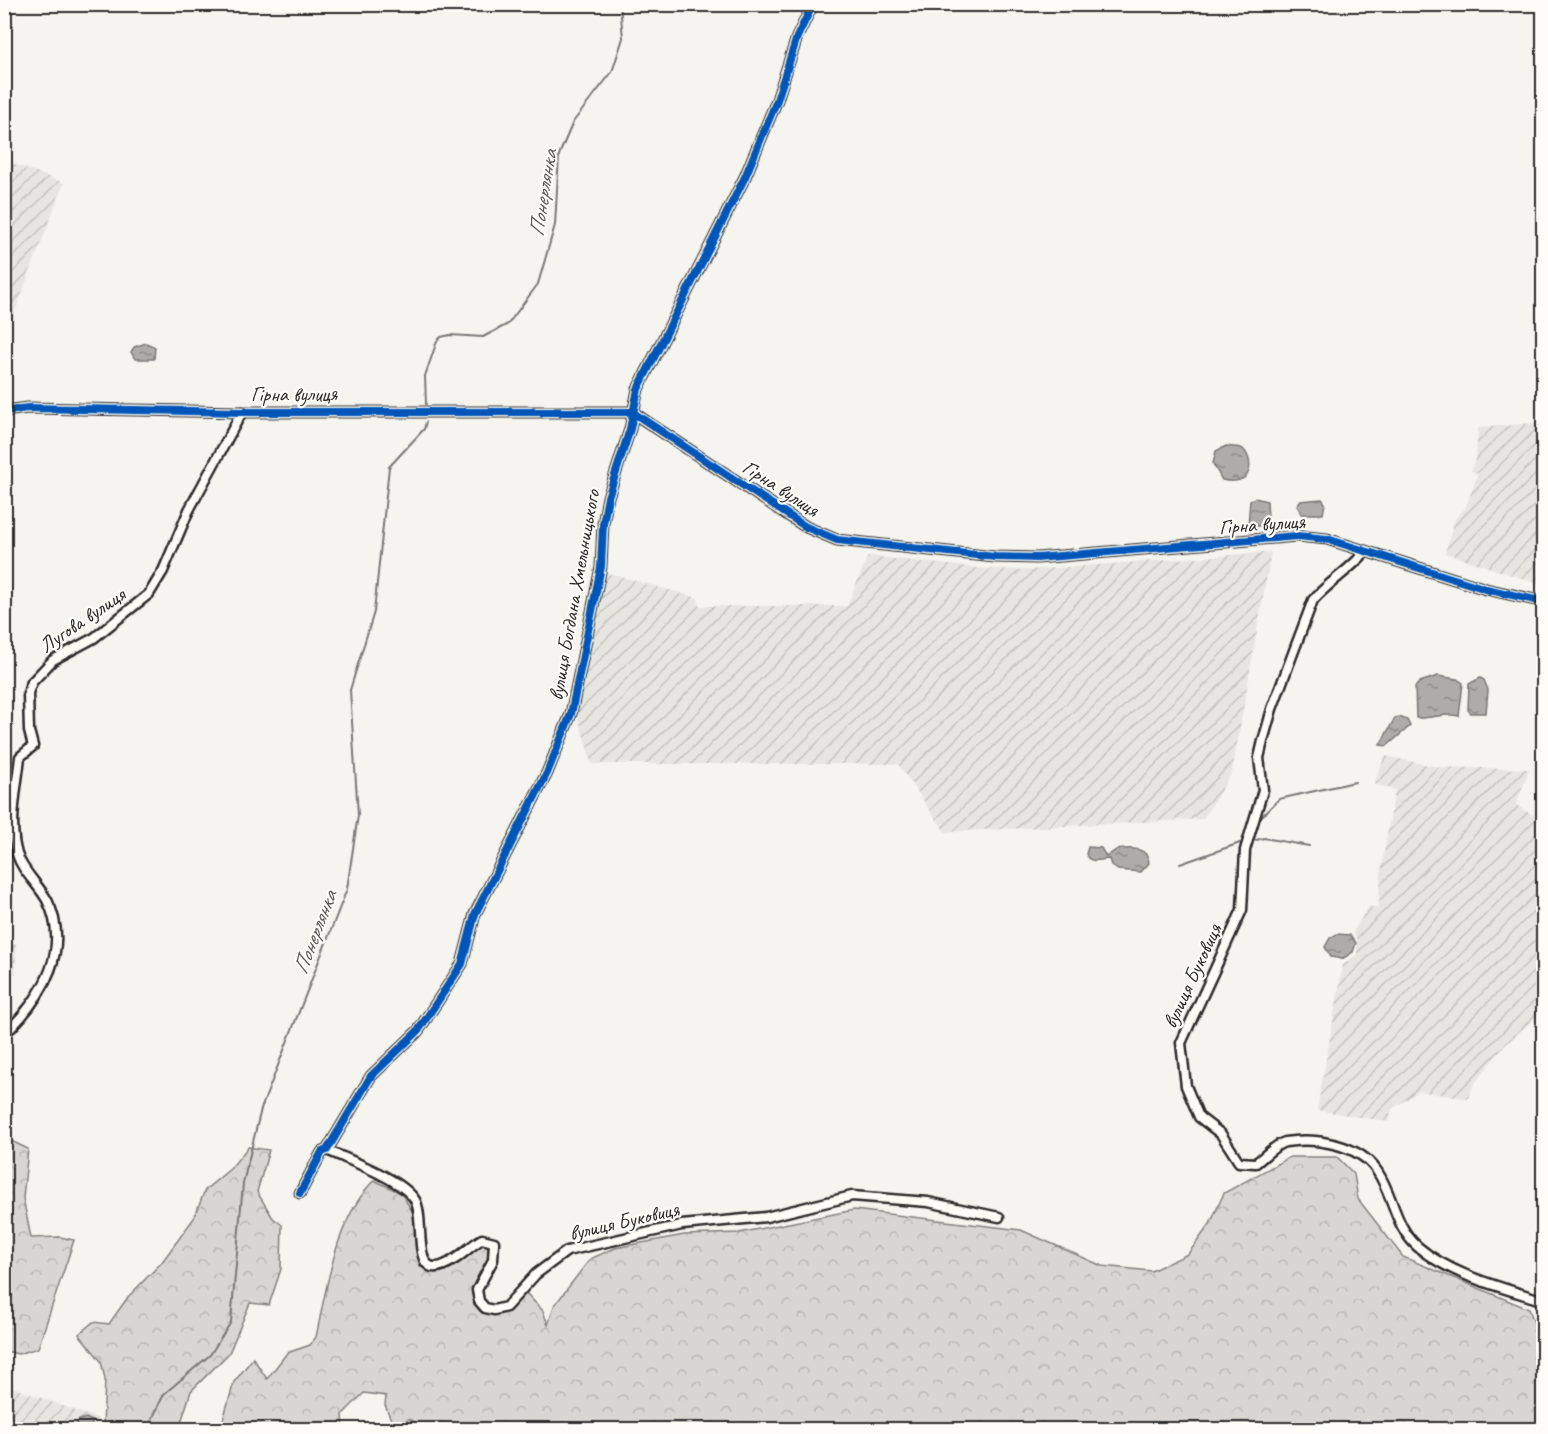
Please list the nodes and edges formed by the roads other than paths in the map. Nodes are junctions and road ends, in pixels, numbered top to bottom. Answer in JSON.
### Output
{"nodes":[{"id":1,"x":813,"y":4,"type":"edge"},
{"id":2,"x":4,"y":411,"type":"edge"},
{"id":3,"x":242,"y":412,"type":"junction"},
{"id":4,"x":632,"y":412,"type":"junction"},
{"id":5,"x":1365,"y":552,"type":"junction"},
{"id":6,"x":1544,"y":602,"type":"edge"},
{"id":7,"x":11,"y":1028,"type":"dead end"},
{"id":8,"x":327,"y":1150,"type":"junction"},
{"id":9,"x":300,"y":1193,"type":"dead end"},
{"id":10,"x":999,"y":1217,"type":"dead end"},
{"id":11,"x":1544,"y":1301,"type":"edge"}],
"edges":[{"from":1,"to":4,"type":"street","name":"вулиця Богдана Хмельницького"},
{"from":2,"to":3,"type":"street","name":"Гірна вулиця"},
{"from":3,"to":4,"type":"street","name":"Гірна вулиця"},
{"from":3,"to":7,"type":"street","name":"Лугова вулиця"},
{"from":4,"to":5,"type":"street","name":"Гірна вулиця"},
{"from":4,"to":8,"type":"street","name":"вулиця Богдана Хмельницького"},
{"from":5,"to":6,"type":"street","name":"Гірна вулиця"},
{"from":5,"to":11,"type":"street","name":"вулиця Буковиця"},
{"from":8,"to":9,"type":"street","name":"вулиця Богдана Хмельницького"},
{"from":8,"to":10,"type":"street","name":"вулиця Буковиця"}]}
